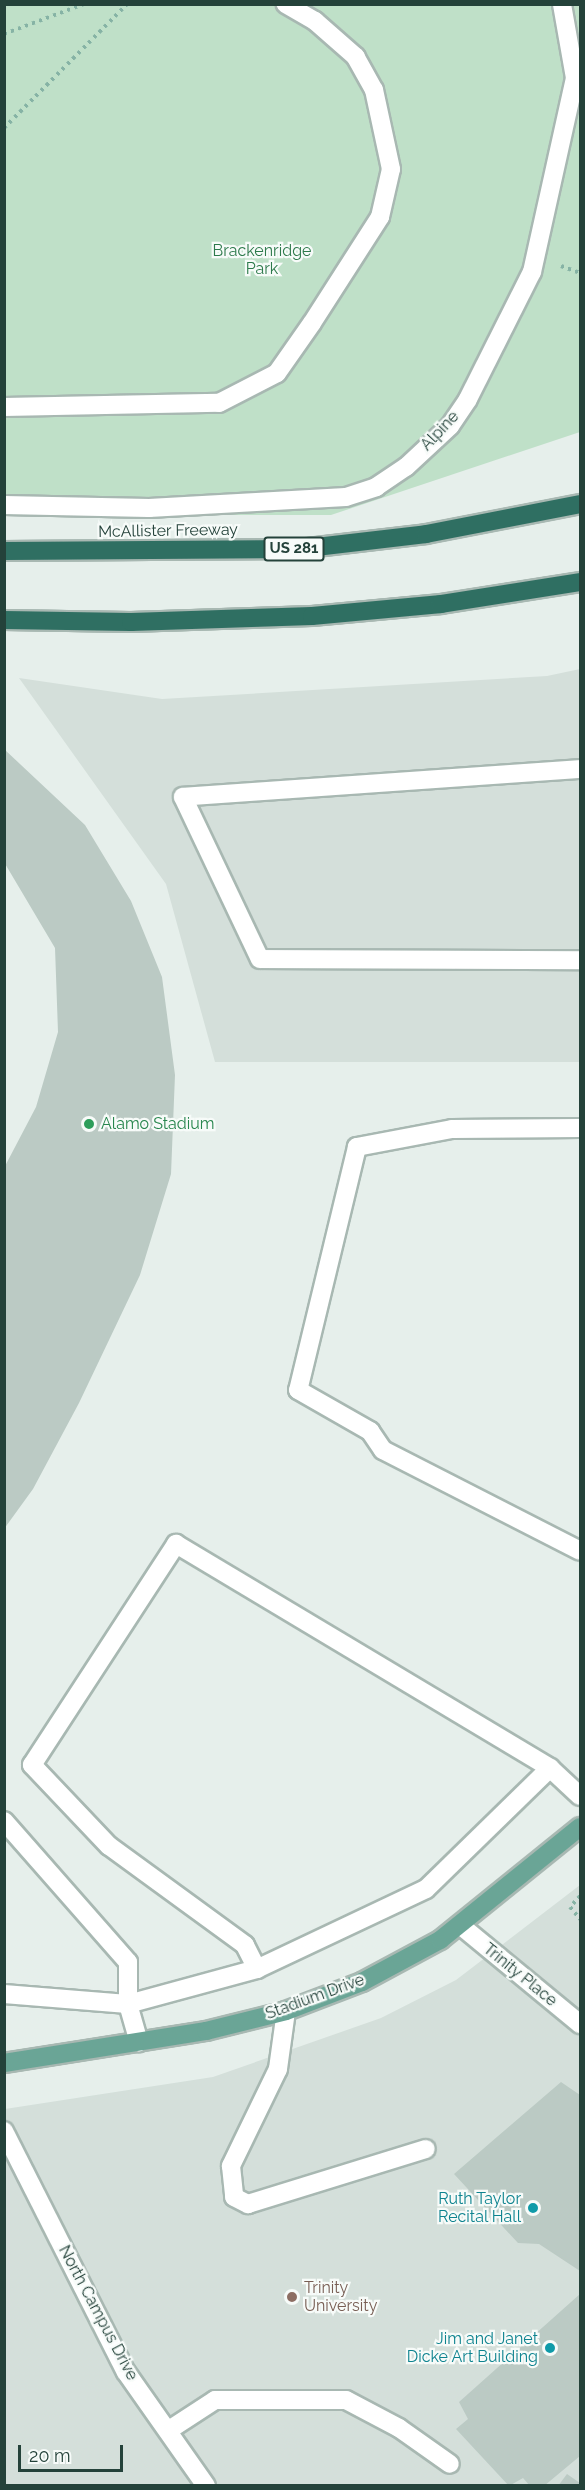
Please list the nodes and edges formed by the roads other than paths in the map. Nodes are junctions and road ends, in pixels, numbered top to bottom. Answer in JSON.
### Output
{"nodes":[{"id":1,"x":286,"y":4,"type":"edge"},
{"id":2,"x":562,"y":4,"type":"edge"},
{"id":3,"x":4,"y":407,"type":"edge"},
{"id":4,"x":580,"y":504,"type":"edge"},
{"id":5,"x":4,"y":505,"type":"edge"},
{"id":6,"x":4,"y":551,"type":"edge"},
{"id":7,"x":580,"y":582,"type":"edge"},
{"id":8,"x":4,"y":620,"type":"edge"},
{"id":9,"x":580,"y":769,"type":"edge"},
{"id":10,"x":580,"y":960,"type":"edge"},
{"id":11,"x":580,"y":1128,"type":"edge"},
{"id":12,"x":580,"y":1551,"type":"edge"},
{"id":13,"x":550,"y":1768,"type":"junction"},
{"id":14,"x":580,"y":1796,"type":"edge"},
{"id":15,"x":4,"y":1821,"type":"edge"},
{"id":16,"x":580,"y":1827,"type":"edge"},
{"id":17,"x":460,"y":1925,"type":"junction"},
{"id":18,"x":257,"y":1969,"type":"junction"},
{"id":19,"x":4,"y":1994,"type":"edge"},
{"id":20,"x":128,"y":2004,"type":"junction"},
{"id":21,"x":286,"y":2011,"type":"junction"},
{"id":22,"x":580,"y":2024,"type":"edge"},
{"id":23,"x":139,"y":2042,"type":"junction"},
{"id":24,"x":4,"y":2063,"type":"edge"},
{"id":25,"x":4,"y":2131,"type":"edge"},
{"id":26,"x":426,"y":2149,"type":"dead end"},
{"id":27,"x":169,"y":2430,"type":"junction"},
{"id":28,"x":450,"y":2464,"type":"dead end"},
{"id":29,"x":206,"y":2486,"type":"edge"}],
"edges":[{"from":1,"to":3,"type":"street"},
{"from":2,"to":5,"type":"street","name":"Alpine"},
{"from":4,"to":6,"type":"highway","name":"McAllister Freeway","number":"US 281"},
{"from":7,"to":8,"type":"highway"},
{"from":9,"to":10,"type":"street"},
{"from":11,"to":12,"type":"street"},
{"from":13,"to":14,"type":"street"},
{"from":13,"to":18,"type":"street"},
{"from":13,"to":18,"type":"street"},
{"from":15,"to":20,"type":"street"},
{"from":16,"to":17,"type":"main road","name":"Stadium Drive"},
{"from":17,"to":21,"type":"main road","name":"Stadium Drive"},
{"from":17,"to":22,"type":"street","name":"Trinity Place"},
{"from":18,"to":20,"type":"street"},
{"from":19,"to":20,"type":"street"},
{"from":20,"to":23,"type":"street"},
{"from":21,"to":23,"type":"main road","name":"Stadium Drive"},
{"from":21,"to":26,"type":"street"},
{"from":23,"to":24,"type":"main road","name":"Stadium Drive"},
{"from":25,"to":27,"type":"street","name":"North Campus Drive"},
{"from":27,"to":28,"type":"street"},
{"from":27,"to":29,"type":"street","name":"North Campus Drive"}]}
